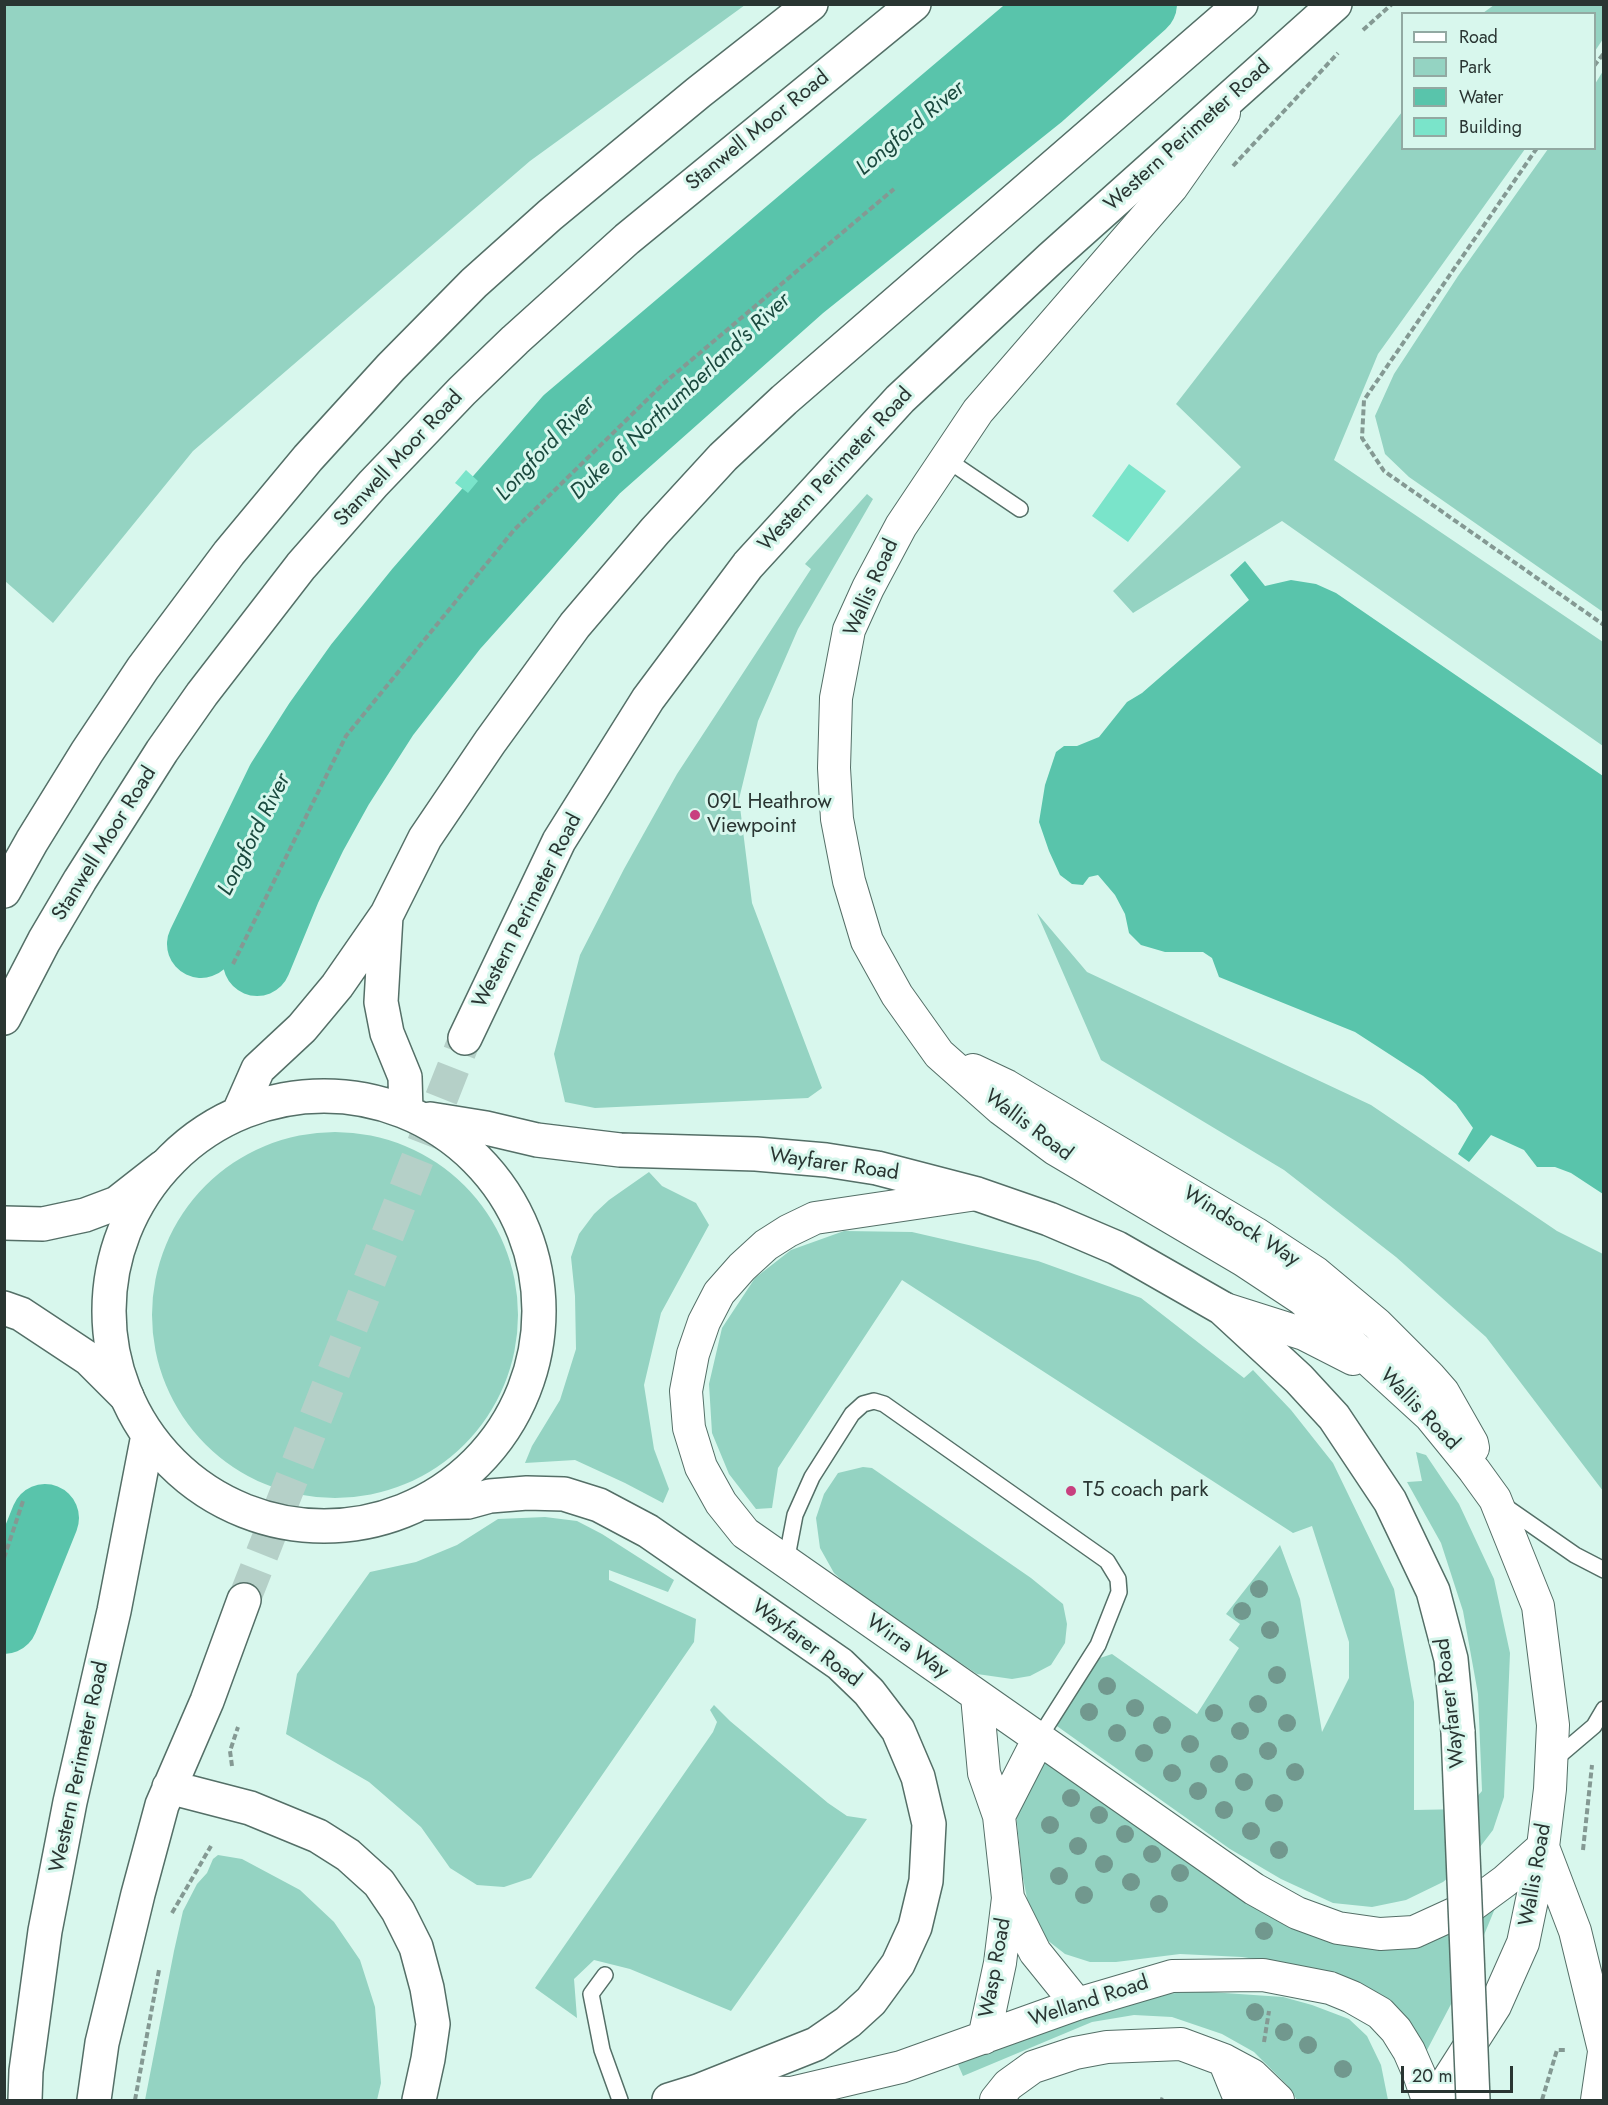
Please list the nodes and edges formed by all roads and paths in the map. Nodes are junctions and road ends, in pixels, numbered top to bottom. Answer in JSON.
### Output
{"nodes":[{"id":1,"x":811,"y":4,"type":"edge"},
{"id":2,"x":914,"y":4,"type":"edge"},
{"id":3,"x":1241,"y":4,"type":"edge"},
{"id":4,"x":1335,"y":4,"type":"edge"},
{"id":5,"x":1244,"y":85,"type":"junction"},
{"id":6,"x":1536,"y":150,"type":"edge"},
{"id":7,"x":894,"y":189,"type":"dead end"},
{"id":8,"x":946,"y":459,"type":"junction"},
{"id":9,"x":1020,"y":509,"type":"dead end"},
{"id":10,"x":1604,"y":625,"type":"edge"},
{"id":11,"x":4,"y":891,"type":"edge"},
{"id":12,"x":387,"y":914,"type":"junction"},
{"id":13,"x":233,"y":964,"type":"dead end"},
{"id":14,"x":4,"y":1018,"type":"edge"},
{"id":15,"x":465,"y":1038,"type":"tunnel mouth"},
{"id":16,"x":939,"y":1054,"type":"junction"},
{"id":17,"x":239,"y":1112,"type":"junction"},
{"id":18,"x":413,"y":1114,"type":"junction"},
{"id":19,"x":163,"y":1167,"type":"junction"},
{"id":20,"x":977,"y":1194,"type":"junction"},
{"id":21,"x":4,"y":1223,"type":"edge"},
{"id":22,"x":4,"y":1308,"type":"edge"},
{"id":23,"x":1222,"y":1308,"type":"junction"},
{"id":24,"x":1389,"y":1377,"type":"junction"},
{"id":25,"x":127,"y":1397,"type":"junction"},
{"id":26,"x":148,"y":1435,"type":"junction"},
{"id":27,"x":1474,"y":1470,"type":"junction"},
{"id":28,"x":1495,"y":1499,"type":"junction"},
{"id":29,"x":23,"y":1501,"type":"dead end"},
{"id":30,"x":423,"y":1503,"type":"junction"},
{"id":31,"x":4,"y":1558,"type":"edge"},
{"id":32,"x":786,"y":1562,"type":"junction"},
{"id":33,"x":1604,"y":1570,"type":"edge"},
{"id":34,"x":244,"y":1600,"type":"tunnel mouth"},
{"id":35,"x":977,"y":1696,"type":"junction"},
{"id":36,"x":1604,"y":1709,"type":"edge"},
{"id":37,"x":1039,"y":1738,"type":"junction"},
{"id":38,"x":1592,"y":1761,"type":"dead end"},
{"id":39,"x":1551,"y":1762,"type":"junction"},
{"id":40,"x":169,"y":1787,"type":"junction"},
{"id":41,"x":999,"y":1816,"type":"junction"},
{"id":42,"x":211,"y":1846,"type":"dead end"},
{"id":43,"x":1543,"y":1847,"type":"junction"},
{"id":44,"x":1583,"y":1850,"type":"dead end"},
{"id":45,"x":1008,"y":1898,"type":"junction"},
{"id":46,"x":169,"y":1919,"type":"dead end"},
{"id":47,"x":160,"y":1965,"type":"dead end"},
{"id":48,"x":605,"y":1975,"type":"dead end"},
{"id":49,"x":1273,"y":1976,"type":"junction"},
{"id":50,"x":1077,"y":2004,"type":"junction"},
{"id":51,"x":984,"y":2038,"type":"junction"},
{"id":52,"x":1557,"y":2050,"type":"dead end"},
{"id":53,"x":1604,"y":2051,"type":"edge"},
{"id":54,"x":1249,"y":2088,"type":"edge"},
{"id":55,"x":841,"y":2091,"type":"edge"},
{"id":56,"x":684,"y":2096,"type":"edge"},
{"id":57,"x":25,"y":2100,"type":"edge"},
{"id":58,"x":94,"y":2100,"type":"edge"},
{"id":59,"x":135,"y":2100,"type":"edge"},
{"id":60,"x":418,"y":2100,"type":"edge"},
{"id":61,"x":620,"y":2100,"type":"edge"},
{"id":62,"x":996,"y":2100,"type":"edge"},
{"id":63,"x":1278,"y":2100,"type":"edge"},
{"id":64,"x":1428,"y":2100,"type":"edge"},
{"id":65,"x":1435,"y":2100,"type":"edge"},
{"id":66,"x":1473,"y":2100,"type":"edge"},
{"id":67,"x":1542,"y":2100,"type":"edge"},
{"id":68,"x":1597,"y":2100,"type":"edge"}],
"edges":[{"from":1,"to":11,"type":"main road"},
{"from":2,"to":14,"type":"main road","name":"Stanwell Moor Road"},
{"from":3,"to":12,"type":"main road"},
{"from":4,"to":5,"type":"main road","name":"Western Perimeter Road"},
{"from":5,"to":8,"type":"street","name":"Wallis Road"},
{"from":5,"to":15,"type":"main road","name":"Western Perimeter Road"},
{"from":6,"to":10,"type":"path"},
{"from":7,"to":13,"type":"path"},
{"from":8,"to":9,"type":"lane"},
{"from":8,"to":16,"type":"street","name":"Wallis Road"},
{"from":12,"to":17,"type":"main road"},
{"from":12,"to":18,"type":"main road"},
{"from":16,"to":24,"type":"street","name":"Wallis Road"},
{"from":16,"to":27,"type":"street","name":"Windsock Way"},
{"from":17,"to":18,"type":"main road"},
{"from":17,"to":19,"type":"main road"},
{"from":18,"to":20,"type":"main road","name":"Wayfarer Road"},
{"from":18,"to":30,"type":"main road"},
{"from":19,"to":21,"type":"main road"},
{"from":19,"to":25,"type":"main road"},
{"from":20,"to":23,"type":"main road","name":"Wayfarer Road"},
{"from":20,"to":32,"type":"street","name":"Wirra Way"},
{"from":22,"to":25,"type":"main road"},
{"from":23,"to":24,"type":"street","name":"Wayfarer Road"},
{"from":23,"to":66,"type":"main road","name":"Wayfarer Road","bridge":true},
{"from":24,"to":27,"type":"street","name":"Wallis Road"},
{"from":25,"to":26,"type":"main road"},
{"from":26,"to":30,"type":"main road"},
{"from":26,"to":57,"type":"main road","name":"Western Perimeter Road"},
{"from":27,"to":28,"type":"street","name":"Wallis Road"},
{"from":28,"to":33,"type":"lane"},
{"from":28,"to":39,"type":"street","name":"Wallis Road"},
{"from":29,"to":31,"type":"path"},
{"from":30,"to":56,"type":"main road","name":"Wayfarer Road"},
{"from":32,"to":35,"type":"street","name":"Wirra Way"},
{"from":32,"to":37,"type":"lane"},
{"from":34,"to":40,"type":"main road"},
{"from":35,"to":37,"type":"street","name":"Wirra Way"},
{"from":35,"to":41,"type":"street","name":"Wasp Road"},
{"from":36,"to":39,"type":"lane"},
{"from":37,"to":41,"type":"street"},
{"from":37,"to":43,"type":"street","name":"Wirra Way"},
{"from":38,"to":44,"type":"path","name":"Wallis Road"},
{"from":39,"to":43,"type":"street","name":"Wallis Road"},
{"from":40,"to":58,"type":"main road"},
{"from":40,"to":60,"type":"main road"},
{"from":41,"to":45,"type":"street","name":"Wasp Road"},
{"from":42,"to":46,"type":"path"},
{"from":43,"to":53,"type":"street"},
{"from":43,"to":65,"type":"street","name":"Wallis Road"},
{"from":45,"to":50,"type":"street","name":"Wasp Road"},
{"from":45,"to":51,"type":"street","name":"Wasp Road"},
{"from":47,"to":59,"type":"path"},
{"from":48,"to":61,"type":"lane"},
{"from":49,"to":50,"type":"street","name":"Welland Road"},
{"from":49,"to":54,"type":"path"},
{"from":49,"to":64,"type":"street","name":"Welland Road"},
{"from":50,"to":51,"type":"street","name":"Welland Road"},
{"from":51,"to":55,"type":"street","name":"Welland Road"},
{"from":52,"to":67,"type":"path"},
{"from":53,"to":68,"type":"street"},
{"from":54,"to":62,"type":"street"},
{"from":54,"to":63,"type":"street"},
{"from":55,"to":56,"type":"street","name":"Welland Road"}]}
